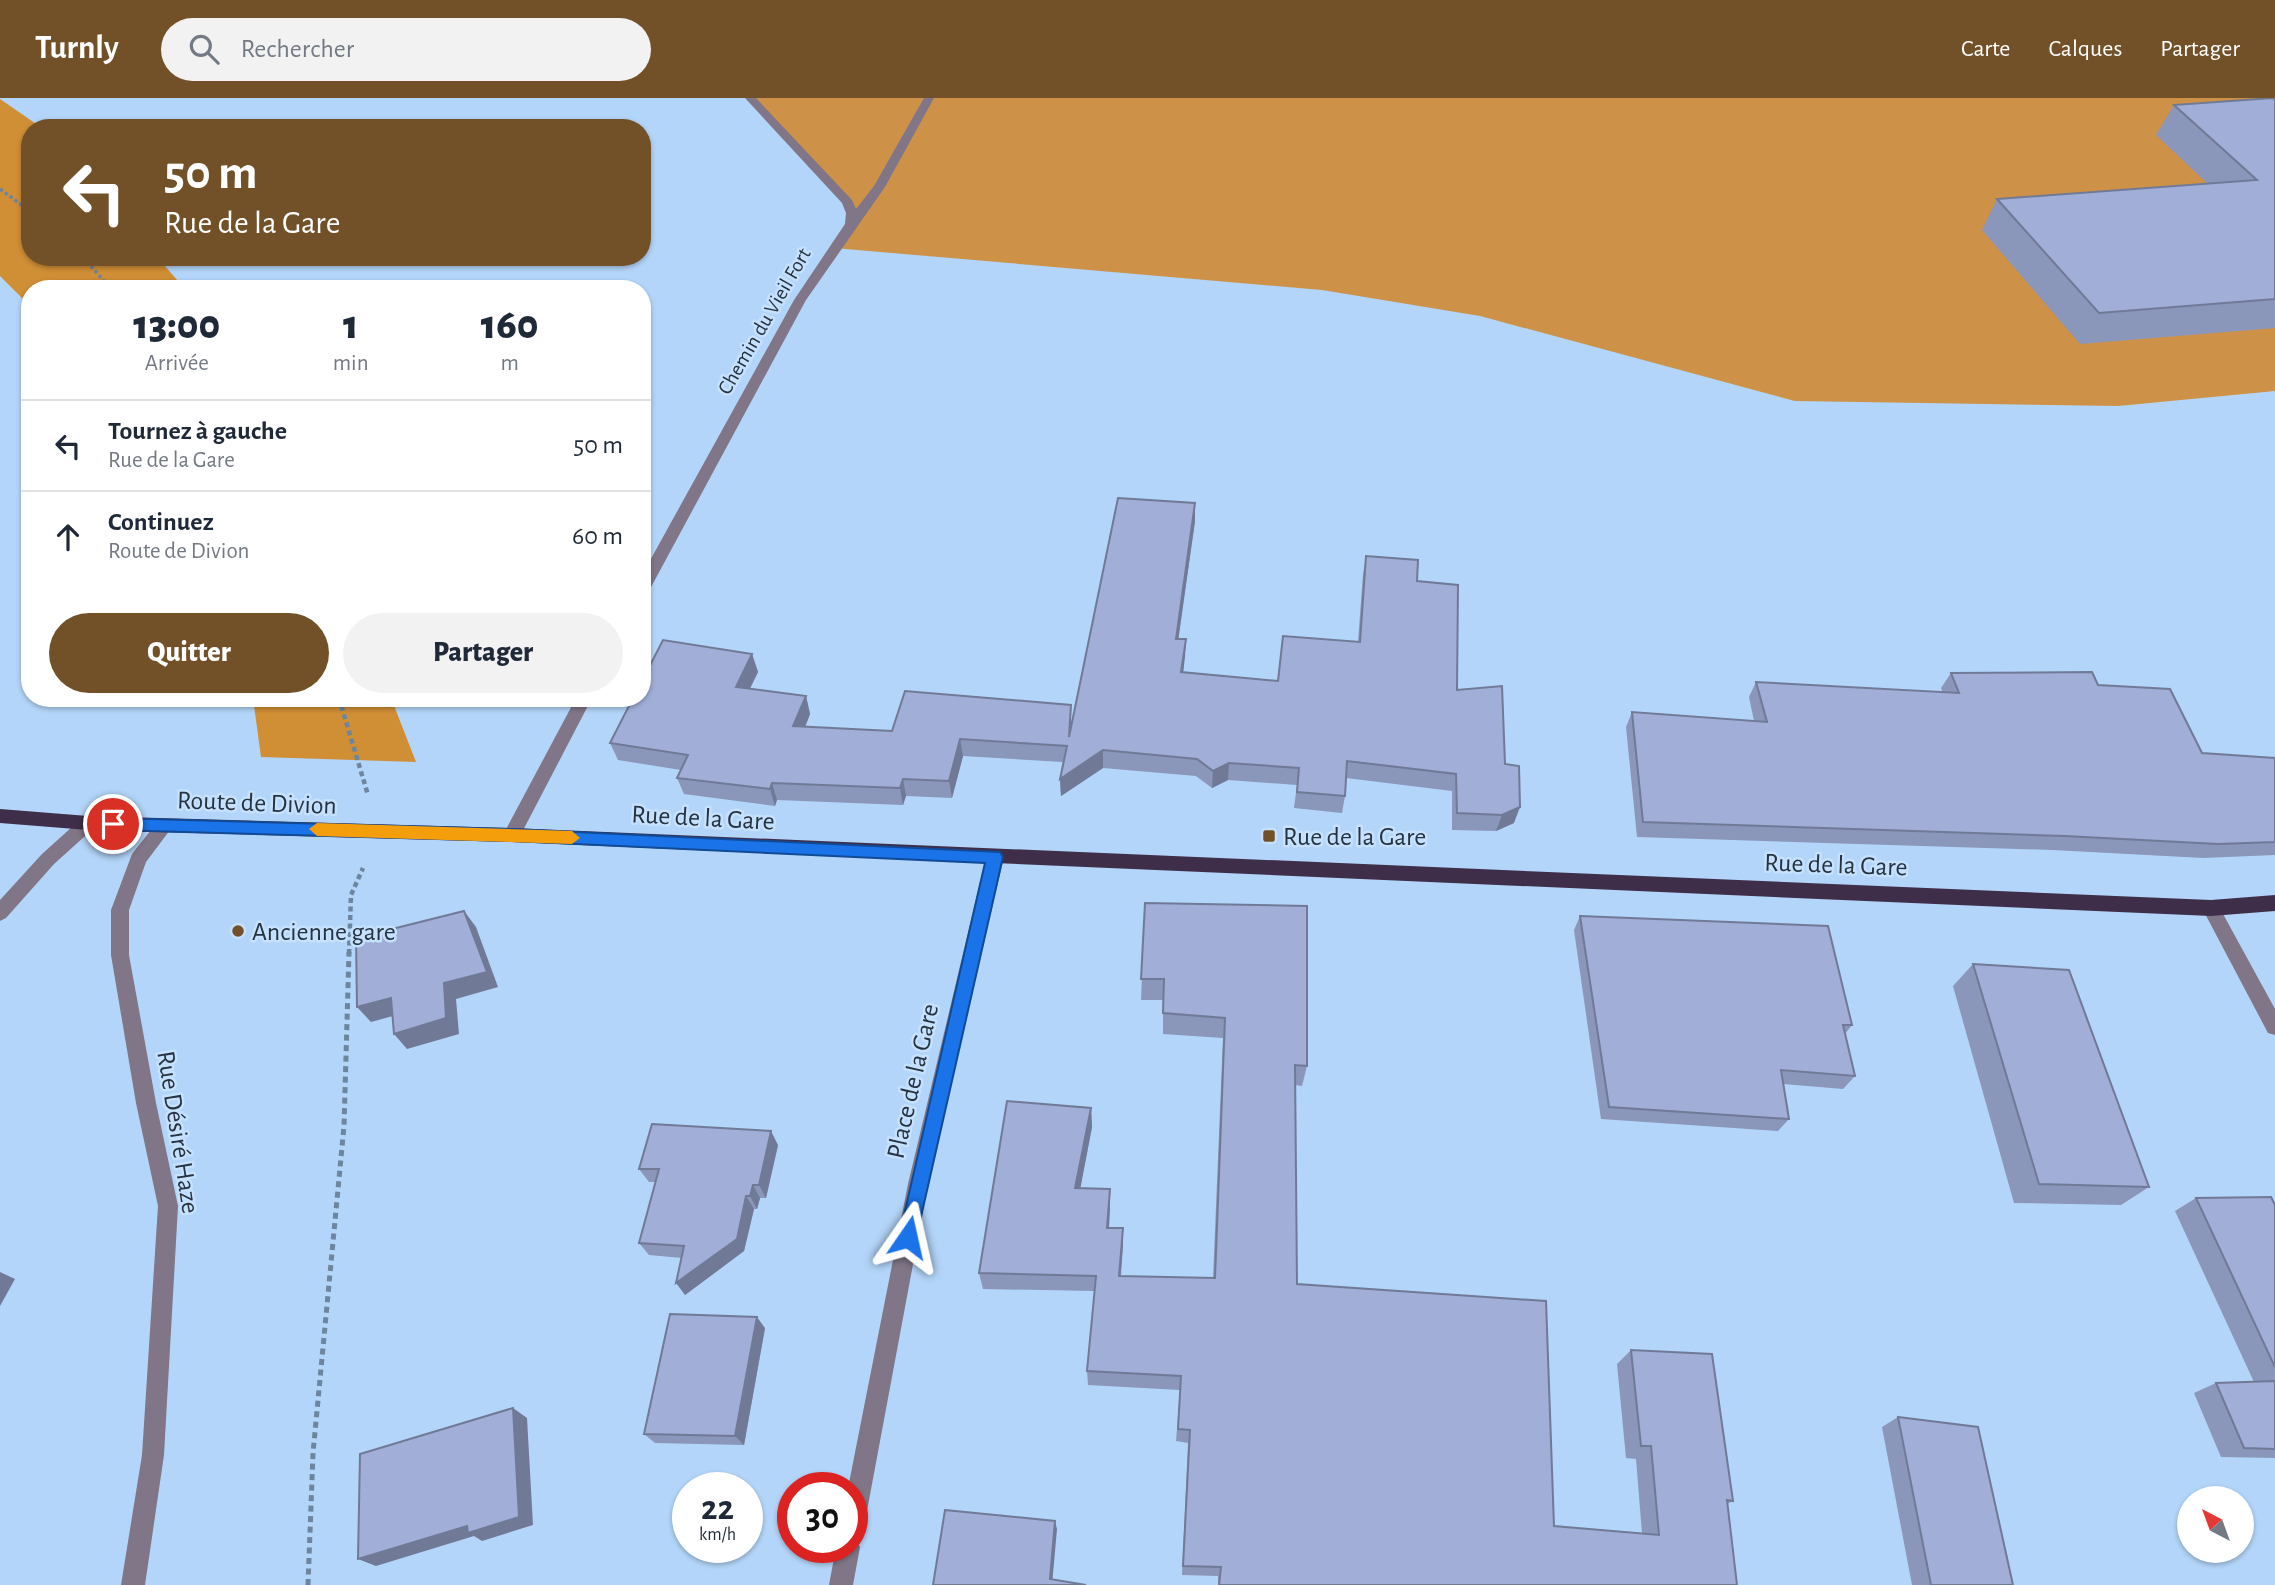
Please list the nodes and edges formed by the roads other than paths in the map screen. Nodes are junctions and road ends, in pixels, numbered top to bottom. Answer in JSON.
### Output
{"nodes":[{"id":1,"x":750,"y":98,"type":"edge"},
{"id":2,"x":929,"y":98,"type":"edge"},
{"id":3,"x":851,"y":223,"type":"junction"},
{"id":4,"x":651,"y":573,"type":"edge"},
{"id":5,"x":579,"y":707,"type":"edge"},
{"id":6,"x":0,"y":816,"type":"edge"},
{"id":7,"x":88,"y":823,"type":"junction"},
{"id":8,"x":164,"y":826,"type":"junction"},
{"id":9,"x":512,"y":835,"type":"junction"},
{"id":10,"x":995,"y":857,"type":"junction"},
{"id":11,"x":2275,"y":903,"type":"edge"},
{"id":12,"x":2211,"y":908,"type":"junction"},
{"id":13,"x":0,"y":913,"type":"edge"},
{"id":14,"x":2275,"y":1027,"type":"edge"},
{"id":15,"x":863,"y":1472,"type":"edge"},
{"id":16,"x":845,"y":1563,"type":"edge"},
{"id":17,"x":133,"y":1585,"type":"edge"},
{"id":18,"x":841,"y":1585,"type":"edge"}],
"edges":[{"from":1,"to":3,"type":"street"},
{"from":2,"to":3,"type":"street","name":"Chemin du Vieil Fort"},
{"from":3,"to":4,"type":"street","name":"Chemin du Vieil Fort"},
{"from":5,"to":9,"type":"street"},
{"from":6,"to":7,"type":"main road","name":"Route de Divion"},
{"from":7,"to":8,"type":"main road","name":"Route de Divion"},
{"from":7,"to":13,"type":"street"},
{"from":8,"to":9,"type":"main road","name":"Route de Divion"},
{"from":8,"to":17,"type":"street","name":"Rue Désiré Haze"},
{"from":9,"to":10,"type":"main road","name":"Rue de la Gare"},
{"from":10,"to":12,"type":"main road","name":"Rue de la Gare"},
{"from":10,"to":15,"type":"street","name":"Place de la Gare"},
{"from":11,"to":12,"type":"main road","name":"Rue de la Gare"},
{"from":12,"to":14,"type":"street"},
{"from":16,"to":18,"type":"street"}]}
